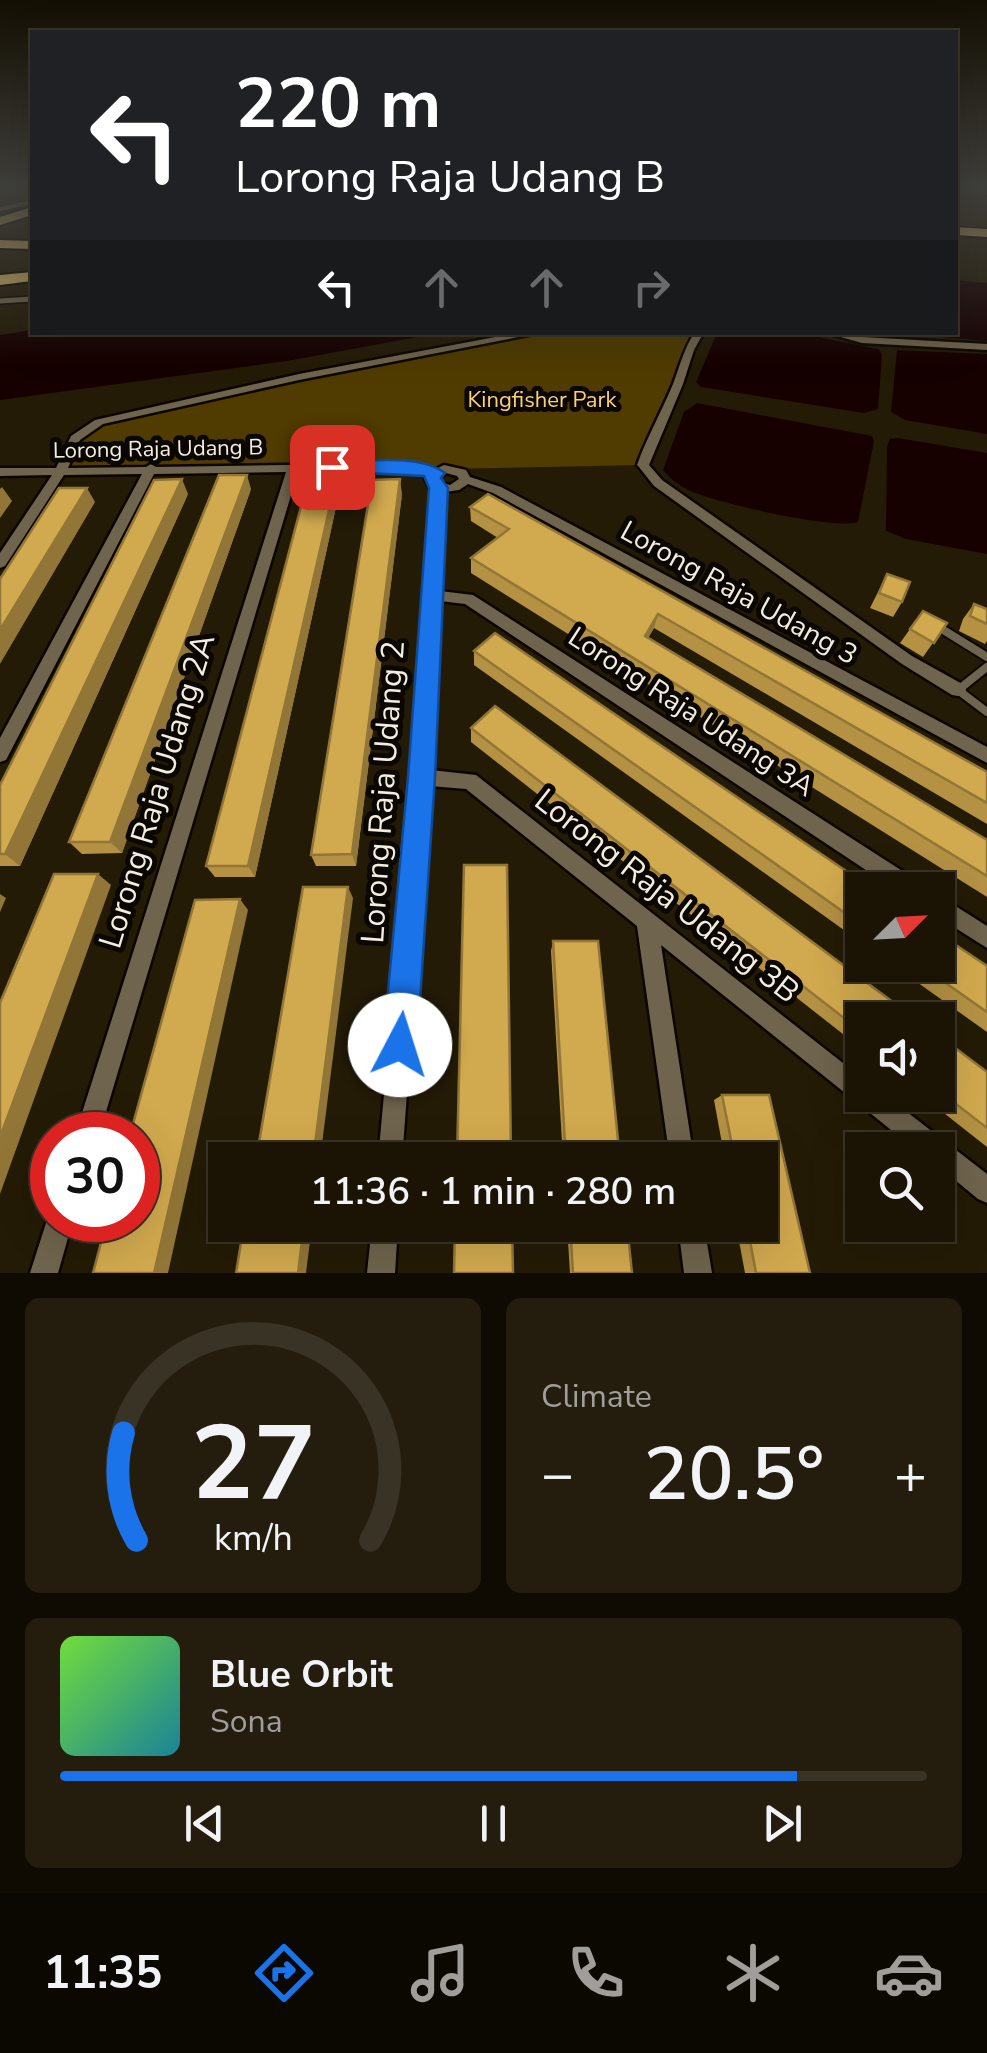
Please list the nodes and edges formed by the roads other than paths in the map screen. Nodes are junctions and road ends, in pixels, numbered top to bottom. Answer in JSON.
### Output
{"nodes":[{"id":1,"x":30,"y":247,"type":"edge"},
{"id":2,"x":0,"y":254,"type":"edge"},
{"id":3,"x":30,"y":276,"type":"edge"},
{"id":4,"x":0,"y":280,"type":"edge"},
{"id":5,"x":30,"y":299,"type":"edge"},
{"id":6,"x":0,"y":301,"type":"edge"},
{"id":7,"x":524,"y":335,"type":"edge"},
{"id":8,"x":697,"y":335,"type":"edge"},
{"id":9,"x":840,"y":335,"type":"edge"},
{"id":10,"x":987,"y":347,"type":"edge"},
{"id":11,"x":294,"y":467,"type":"junction"},
{"id":12,"x":151,"y":468,"type":"junction"},
{"id":13,"x":61,"y":471,"type":"junction"},
{"id":14,"x":0,"y":472,"type":"edge"},
{"id":15,"x":437,"y":480,"type":"junction"},
{"id":16,"x":0,"y":563,"type":"edge"},
{"id":17,"x":432,"y":594,"type":"junction"},
{"id":18,"x":945,"y":632,"type":"edge"},
{"id":19,"x":987,"y":657,"type":"edge"},
{"id":20,"x":987,"y":667,"type":"edge"},
{"id":21,"x":958,"y":690,"type":"junction"},
{"id":22,"x":987,"y":712,"type":"edge"},
{"id":23,"x":0,"y":756,"type":"edge"},
{"id":24,"x":987,"y":756,"type":"edge"},
{"id":25,"x":422,"y":777,"type":"junction"},
{"id":26,"x":886,"y":872,"type":"edge"},
{"id":27,"x":955,"y":916,"type":"edge"},
{"id":28,"x":648,"y":923,"type":"junction"},
{"id":29,"x":987,"y":938,"type":"edge"},
{"id":30,"x":845,"y":1079,"type":"edge"},
{"id":31,"x":94,"y":1112,"type":"edge"},
{"id":32,"x":887,"y":1112,"type":"edge"},
{"id":33,"x":914,"y":1132,"type":"edge"},
{"id":34,"x":392,"y":1142,"type":"edge"},
{"id":35,"x":679,"y":1142,"type":"edge"},
{"id":36,"x":955,"y":1164,"type":"edge"},
{"id":37,"x":987,"y":1190,"type":"edge"},
{"id":38,"x":53,"y":1242,"type":"edge"},
{"id":39,"x":384,"y":1242,"type":"edge"},
{"id":40,"x":693,"y":1242,"type":"edge"},
{"id":41,"x":44,"y":1273,"type":"edge"},
{"id":42,"x":381,"y":1273,"type":"edge"},
{"id":43,"x":698,"y":1273,"type":"edge"}],
"edges":[{"from":1,"to":2,"type":"highway"},
{"from":3,"to":4,"type":"highway"},
{"from":5,"to":6,"type":"lane"},
{"from":7,"to":13,"type":"street"},
{"from":8,"to":21,"type":"street"},
{"from":9,"to":10,"type":"street"},
{"from":11,"to":12,"type":"street","name":"Lorong Raja Udang B"},
{"from":11,"to":15,"type":"street","name":"Lorong Raja Udang B"},
{"from":11,"to":31,"type":"street","name":"Lorong Raja Udang 2A"},
{"from":12,"to":13,"type":"street","name":"Lorong Raja Udang B"},
{"from":12,"to":23,"type":"street"},
{"from":13,"to":14,"type":"street","name":"Lorong Raja Udang B"},
{"from":13,"to":16,"type":"street"},
{"from":15,"to":17,"type":"street","name":"Lorong Raja Udang 2"},
{"from":15,"to":24,"type":"street","name":"Lorong Raja Udang 3"},
{"from":17,"to":25,"type":"street","name":"Lorong Raja Udang 2"},
{"from":17,"to":26,"type":"street","name":"Lorong Raja Udang 3A"},
{"from":18,"to":19,"type":"lane"},
{"from":20,"to":21,"type":"lane"},
{"from":21,"to":22,"type":"lane"},
{"from":25,"to":28,"type":"street","name":"Lorong Raja Udang 3B"},
{"from":25,"to":34,"type":"street","name":"Lorong Raja Udang 2"},
{"from":27,"to":29,"type":"street"},
{"from":28,"to":30,"type":"street","name":"Lorong Raja Udang 3B"},
{"from":28,"to":35,"type":"street"},
{"from":32,"to":33,"type":"street","name":"Lorong Raja Udang 3B"},
{"from":36,"to":37,"type":"street","name":"Lorong Raja Udang 3B"},
{"from":38,"to":41,"type":"street"},
{"from":39,"to":42,"type":"street"},
{"from":40,"to":43,"type":"street"}]}
